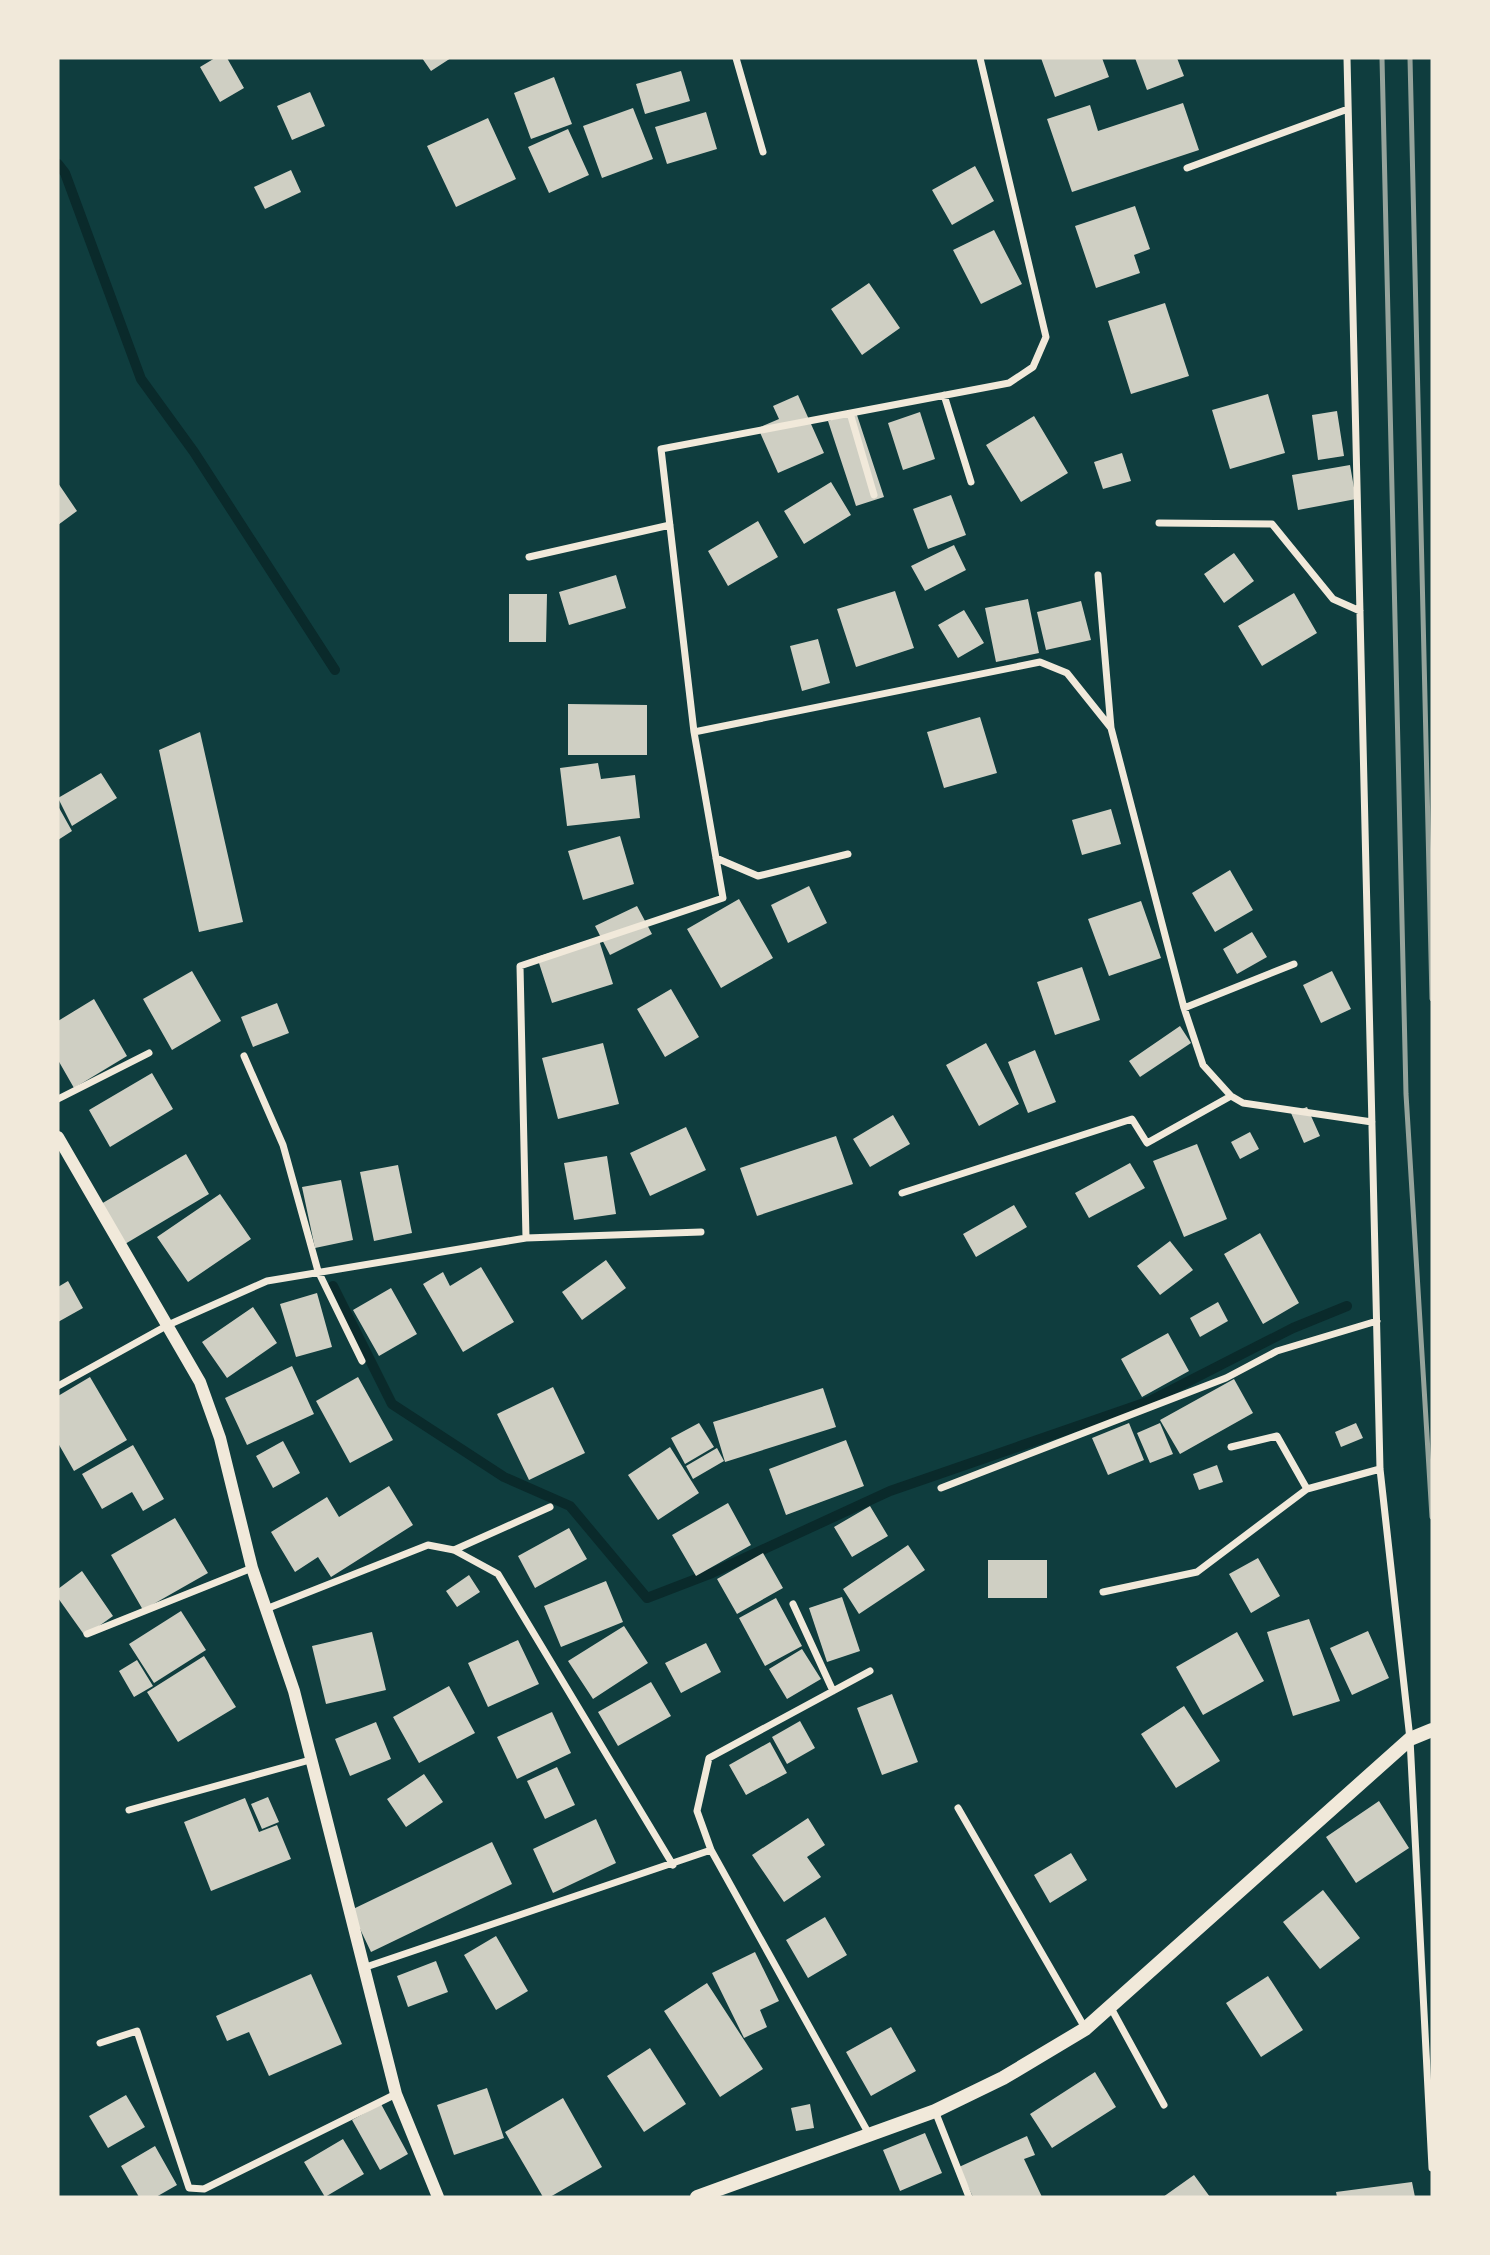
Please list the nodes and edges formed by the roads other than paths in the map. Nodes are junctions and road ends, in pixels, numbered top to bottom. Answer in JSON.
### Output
{"nodes":[{"id":1,"x":736,"y":58,"type":"edge"},
{"id":2,"x":981,"y":58,"type":"edge"},
{"id":3,"x":1347,"y":58,"type":"edge"},
{"id":4,"x":1348,"y":109,"type":"junction"},
{"id":5,"x":764,"y":152,"type":"dead end"},
{"id":6,"x":1187,"y":168,"type":"dead end"},
{"id":7,"x":944,"y":395,"type":"junction"},
{"id":8,"x":850,"y":413,"type":"junction"},
{"id":9,"x":971,"y":482,"type":"dead end"},
{"id":10,"x":874,"y":495,"type":"dead end"},
{"id":11,"x":1159,"y":523,"type":"dead end"},
{"id":12,"x":670,"y":524,"type":"junction"},
{"id":13,"x":529,"y":557,"type":"dead end"},
{"id":14,"x":1098,"y":575,"type":"dead end"},
{"id":15,"x":1360,"y":611,"type":"junction"},
{"id":16,"x":1111,"y":729,"type":"junction"},
{"id":17,"x":695,"y":733,"type":"junction"},
{"id":18,"x":848,"y":854,"type":"dead end"},
{"id":19,"x":716,"y":858,"type":"junction"},
{"id":20,"x":1294,"y":964,"type":"dead end"},
{"id":21,"x":1184,"y":1008,"type":"junction"},
{"id":22,"x":149,"y":1053,"type":"dead end"},
{"id":23,"x":244,"y":1056,"type":"dead end"},
{"id":24,"x":1231,"y":1096,"type":"junction"},
{"id":25,"x":58,"y":1099,"type":"edge"},
{"id":26,"x":1372,"y":1122,"type":"junction"},
{"id":27,"x":58,"y":1137,"type":"edge"},
{"id":28,"x":902,"y":1193,"type":"dead end"},
{"id":29,"x":701,"y":1232,"type":"dead end"},
{"id":30,"x":526,"y":1238,"type":"junction"},
{"id":31,"x":318,"y":1271,"type":"junction"},
{"id":32,"x":1377,"y":1321,"type":"junction"},
{"id":33,"x":168,"y":1325,"type":"junction"},
{"id":34,"x":362,"y":1361,"type":"dead end"},
{"id":35,"x":58,"y":1385,"type":"edge"},
{"id":36,"x":1231,"y":1447,"type":"dead end"},
{"id":37,"x":1380,"y":1469,"type":"junction"},
{"id":38,"x":942,"y":1488,"type":"dead end"},
{"id":39,"x":1307,"y":1489,"type":"junction"},
{"id":40,"x":550,"y":1507,"type":"dead end"},
{"id":41,"x":454,"y":1550,"type":"junction"},
{"id":42,"x":251,"y":1568,"type":"junction"},
{"id":43,"x":1103,"y":1592,"type":"dead end"},
{"id":44,"x":793,"y":1604,"type":"dead end"},
{"id":45,"x":265,"y":1609,"type":"junction"},
{"id":46,"x":87,"y":1634,"type":"dead end"},
{"id":47,"x":870,"y":1671,"type":"dead end"},
{"id":48,"x":833,"y":1691,"type":"junction"},
{"id":49,"x":1432,"y":1730,"type":"edge"},
{"id":50,"x":1410,"y":1739,"type":"junction"},
{"id":51,"x":310,"y":1760,"type":"junction"},
{"id":52,"x":958,"y":1808,"type":"dead end"},
{"id":53,"x":129,"y":1810,"type":"dead end"},
{"id":54,"x":711,"y":1850,"type":"junction"},
{"id":55,"x":673,"y":1865,"type":"junction"},
{"id":56,"x":363,"y":1968,"type":"junction"},
{"id":57,"x":1111,"y":2008,"type":"junction"},
{"id":58,"x":1085,"y":2029,"type":"junction"},
{"id":59,"x":100,"y":2043,"type":"dead end"},
{"id":60,"x":396,"y":2094,"type":"junction"},
{"id":61,"x":1164,"y":2105,"type":"dead end"},
{"id":62,"x":934,"y":2111,"type":"junction"},
{"id":63,"x":870,"y":2136,"type":"junction"},
{"id":64,"x":1432,"y":2168,"type":"edge"},
{"id":65,"x":438,"y":2197,"type":"edge"},
{"id":66,"x":697,"y":2197,"type":"edge"},
{"id":67,"x":969,"y":2197,"type":"edge"}],
"edges":[{"from":1,"to":5,"type":"street"},
{"from":2,"to":7,"type":"street"},
{"from":3,"to":4,"type":"street"},
{"from":4,"to":6,"type":"street"},
{"from":4,"to":15,"type":"street"},
{"from":7,"to":8,"type":"street"},
{"from":7,"to":9,"type":"street"},
{"from":8,"to":10,"type":"street"},
{"from":8,"to":12,"type":"street"},
{"from":11,"to":15,"type":"street"},
{"from":12,"to":13,"type":"street"},
{"from":12,"to":17,"type":"street"},
{"from":14,"to":16,"type":"street"},
{"from":15,"to":26,"type":"street"},
{"from":16,"to":17,"type":"street"},
{"from":16,"to":21,"type":"street"},
{"from":17,"to":19,"type":"street"},
{"from":18,"to":19,"type":"street"},
{"from":19,"to":30,"type":"street"},
{"from":20,"to":21,"type":"street"},
{"from":21,"to":24,"type":"street"},
{"from":22,"to":25,"type":"street"},
{"from":23,"to":31,"type":"street"},
{"from":24,"to":26,"type":"street"},
{"from":24,"to":28,"type":"street"},
{"from":26,"to":32,"type":"street"},
{"from":27,"to":33,"type":"street"},
{"from":29,"to":30,"type":"street"},
{"from":30,"to":31,"type":"street"},
{"from":31,"to":33,"type":"street"},
{"from":31,"to":34,"type":"street"},
{"from":32,"to":37,"type":"street"},
{"from":32,"to":38,"type":"street"},
{"from":33,"to":35,"type":"street"},
{"from":33,"to":42,"type":"street"},
{"from":36,"to":39,"type":"street"},
{"from":37,"to":39,"type":"street"},
{"from":37,"to":50,"type":"street"},
{"from":39,"to":43,"type":"street"},
{"from":40,"to":41,"type":"street"},
{"from":41,"to":45,"type":"street"},
{"from":41,"to":55,"type":"street"},
{"from":42,"to":45,"type":"street"},
{"from":42,"to":46,"type":"street"},
{"from":44,"to":48,"type":"street"},
{"from":45,"to":51,"type":"street"},
{"from":47,"to":48,"type":"street"},
{"from":48,"to":54,"type":"street"},
{"from":49,"to":50,"type":"main road"},
{"from":50,"to":57,"type":"main road"},
{"from":50,"to":64,"type":"street"},
{"from":51,"to":53,"type":"street"},
{"from":51,"to":56,"type":"street"},
{"from":52,"to":58,"type":"street"},
{"from":54,"to":55,"type":"street"},
{"from":54,"to":63,"type":"street"},
{"from":55,"to":56,"type":"street"},
{"from":56,"to":60,"type":"street"},
{"from":57,"to":58,"type":"main road"},
{"from":57,"to":61,"type":"street"},
{"from":58,"to":62,"type":"main road"},
{"from":59,"to":60,"type":"street"},
{"from":60,"to":65,"type":"street"},
{"from":62,"to":63,"type":"main road"},
{"from":62,"to":67,"type":"street"},
{"from":63,"to":66,"type":"main road"}]}
